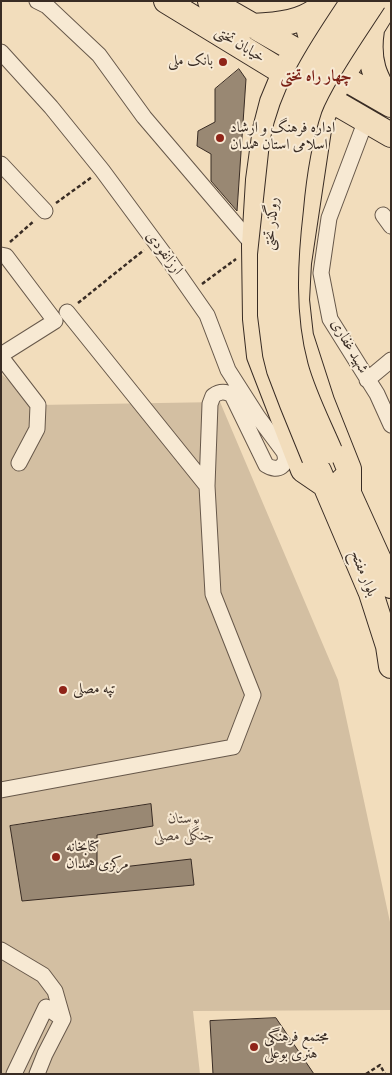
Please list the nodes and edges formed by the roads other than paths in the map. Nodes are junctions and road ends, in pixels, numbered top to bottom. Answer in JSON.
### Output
{"nodes":[{"id":1,"x":36,"y":1,"type":"edge"},
{"id":2,"x":166,"y":1,"type":"edge"},
{"id":3,"x":210,"y":1,"type":"edge"},
{"id":4,"x":328,"y":1,"type":"edge"},
{"id":5,"x":353,"y":1,"type":"edge"},
{"id":6,"x":374,"y":1,"type":"edge"},
{"id":7,"x":390,"y":2,"type":"edge"},
{"id":8,"x":252,"y":26,"type":"junction"},
{"id":9,"x":373,"y":29,"type":"junction"},
{"id":10,"x":237,"y":45,"type":"junction"},
{"id":11,"x":295,"y":50,"type":"junction"},
{"id":12,"x":1,"y":52,"type":"edge"},
{"id":13,"x":355,"y":57,"type":"junction"},
{"id":14,"x":284,"y":73,"type":"junction"},
{"id":15,"x":342,"y":77,"type":"junction"},
{"id":16,"x":330,"y":100,"type":"junction"},
{"id":17,"x":272,"y":102,"type":"junction"},
{"id":18,"x":391,"y":104,"type":"edge"},
{"id":19,"x":363,"y":119,"type":"junction"},
{"id":20,"x":320,"y":123,"type":"junction"},
{"id":21,"x":265,"y":129,"type":"junction"},
{"id":22,"x":391,"y":134,"type":"edge"},
{"id":23,"x":1,"y":164,"type":"edge"},
{"id":24,"x":312,"y":179,"type":"junction"},
{"id":25,"x":46,"y":211,"type":"dead end"},
{"id":26,"x":254,"y":246,"type":"junction"},
{"id":27,"x":1,"y":255,"type":"edge"},
{"id":28,"x":61,"y":316,"type":"junction"},
{"id":29,"x":1,"y":356,"type":"edge"},
{"id":30,"x":391,"y":360,"type":"edge"},
{"id":31,"x":367,"y":380,"type":"junction"},
{"id":32,"x":377,"y":394,"type":"junction"},
{"id":33,"x":391,"y":404,"type":"edge"},
{"id":34,"x":391,"y":425,"type":"edge"},
{"id":35,"x":284,"y":452,"type":"junction"},
{"id":36,"x":315,"y":459,"type":"junction"},
{"id":37,"x":19,"y":463,"type":"dead end"},
{"id":38,"x":206,"y":486,"type":"junction"},
{"id":39,"x":349,"y":494,"type":"junction"},
{"id":40,"x":391,"y":586,"type":"edge"},
{"id":41,"x":391,"y":666,"type":"edge"},
{"id":42,"x":1,"y":790,"type":"edge"},
{"id":43,"x":1,"y":950,"type":"edge"},
{"id":44,"x":63,"y":1019,"type":"junction"},
{"id":45,"x":14,"y":1074,"type":"edge"},
{"id":46,"x":37,"y":1074,"type":"edge"}],
"edges":[{"from":1,"to":26,"type":"street"},
{"from":2,"to":10,"type":"main road","name":"خیابان تختی"},
{"from":3,"to":8,"type":"main road","name":"خیابان تختی"},
{"from":4,"to":8,"type":"main road"},
{"from":4,"to":13,"type":"main road"},
{"from":5,"to":36,"type":"main road","name":"روگذر تختی","bridge":true},
{"from":6,"to":36,"type":"main road","name":"روگذر تختی","bridge":true},
{"from":7,"to":9,"type":"main road"},
{"from":8,"to":11,"type":"main road","name":"خیابان تختی"},
{"from":9,"to":13,"type":"main road"},
{"from":9,"to":18,"type":"main road"},
{"from":10,"to":14,"type":"main road","name":"خیابان تختی"},
{"from":10,"to":21,"type":"main road"},
{"from":11,"to":14,"type":"main road"},
{"from":11,"to":15,"type":"main road","name":"خیابان تختی"},
{"from":12,"to":35,"type":"street","name":"ارزانفودی"},
{"from":13,"to":15,"type":"main road"},
{"from":14,"to":16,"type":"main road","name":"خیابان تختی"},
{"from":14,"to":17,"type":"main road"},
{"from":15,"to":16,"type":"main road"},
{"from":15,"to":18,"type":"main road","name":"خیابان تختی"},
{"from":16,"to":19,"type":"main road","name":"خیابان تختی"},
{"from":16,"to":20,"type":"main road"},
{"from":17,"to":20,"type":"main road"},
{"from":17,"to":21,"type":"main road"},
{"from":19,"to":22,"type":"main road","name":"خیابان تختی"},
{"from":19,"to":24,"type":"main road"},
{"from":19,"to":31,"type":"street","name":"شهید غفاری"},
{"from":20,"to":24,"type":"main road"},
{"from":21,"to":26,"type":"main road"},
{"from":23,"to":25,"type":"street"},
{"from":24,"to":39,"type":"main road"},
{"from":26,"to":36,"type":"main road"},
{"from":27,"to":28,"type":"street"},
{"from":28,"to":29,"type":"street"},
{"from":28,"to":38,"type":"street"},
{"from":29,"to":37,"type":"street"},
{"from":30,"to":31,"type":"street"},
{"from":31,"to":32,"type":"street","name":"شهید غفاری"},
{"from":32,"to":33,"type":"street"},
{"from":32,"to":34,"type":"street","name":"شهید غفاری"},
{"from":35,"to":36,"type":"street","name":"ارزانفودی"},
{"from":35,"to":38,"type":"street"},
{"from":36,"to":39,"type":"main road","name":"بلوار مفتح"},
{"from":36,"to":41,"type":"main road","name":"بلوار مفتح"},
{"from":38,"to":42,"type":"street"},
{"from":39,"to":40,"type":"main road","name":"بلوار مفتح"},
{"from":43,"to":44,"type":"street"},
{"from":44,"to":45,"type":"street"},
{"from":44,"to":46,"type":"street"}]}
